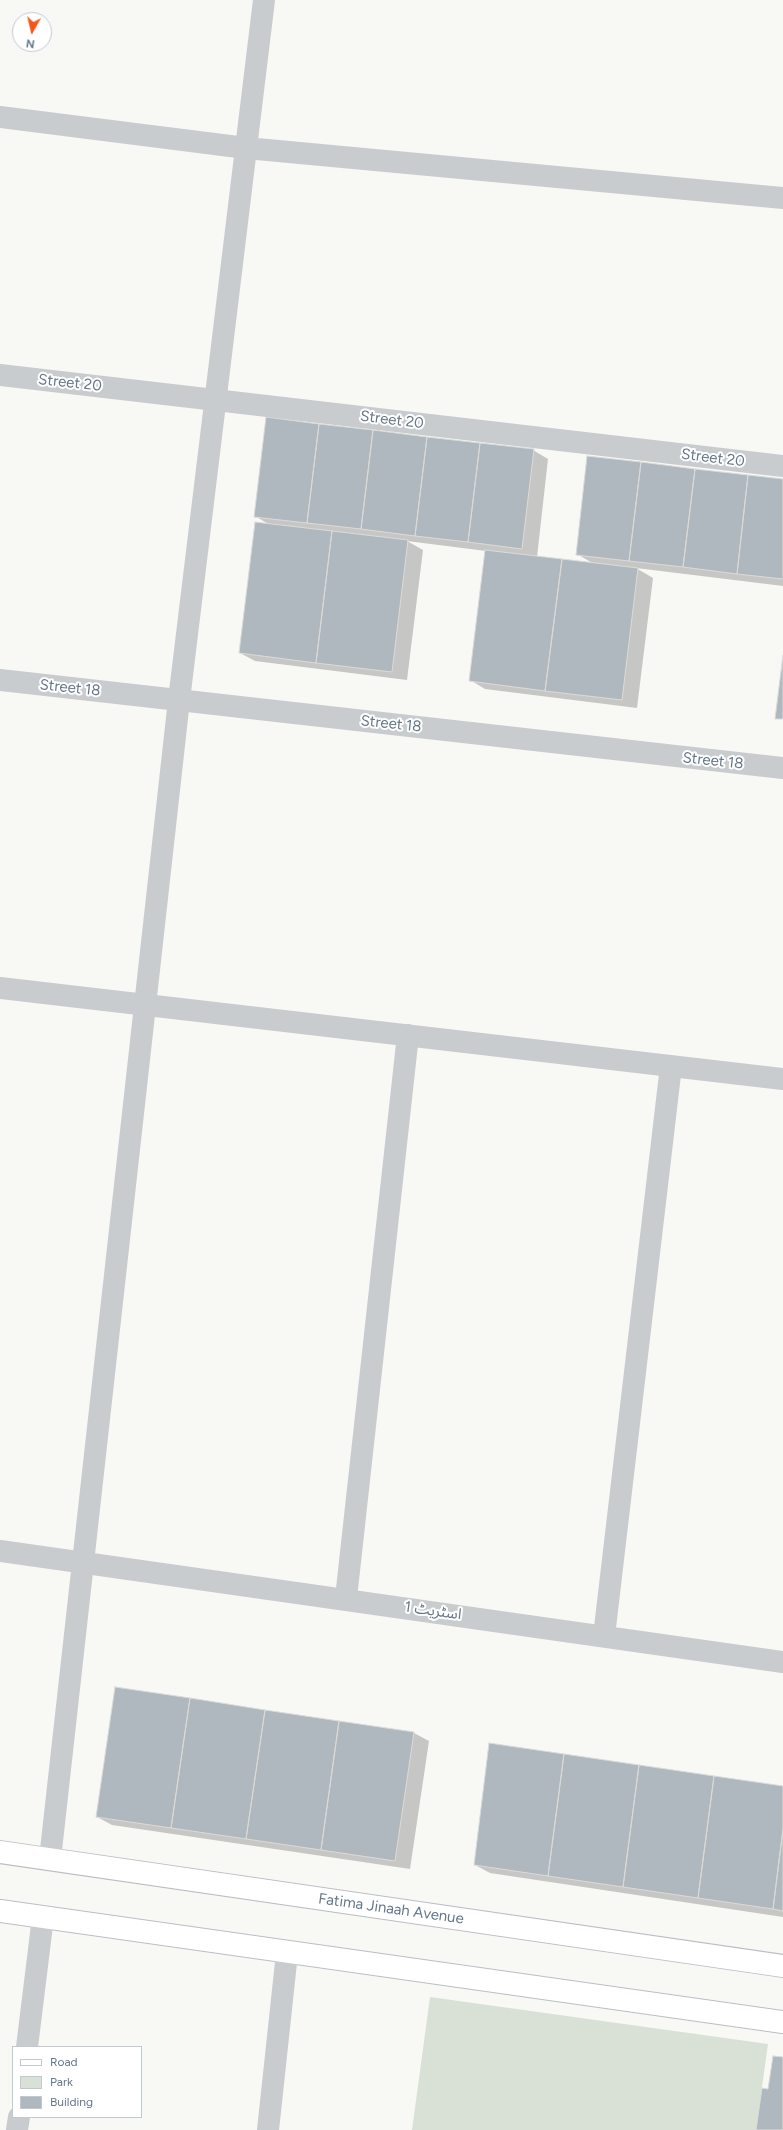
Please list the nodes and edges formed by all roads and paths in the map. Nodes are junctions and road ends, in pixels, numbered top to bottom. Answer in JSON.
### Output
{"nodes":[{"id":1,"x":264,"y":0,"type":"edge"},
{"id":2,"x":0,"y":117,"type":"edge"},
{"id":3,"x":246,"y":148,"type":"junction"},
{"id":4,"x":783,"y":198,"type":"edge"},
{"id":5,"x":0,"y":375,"type":"edge"},
{"id":6,"x":215,"y":399,"type":"junction"},
{"id":7,"x":783,"y":466,"type":"edge"},
{"id":8,"x":0,"y":680,"type":"edge"},
{"id":9,"x":179,"y":700,"type":"junction"},
{"id":10,"x":783,"y":768,"type":"edge"},
{"id":11,"x":0,"y":988,"type":"edge"},
{"id":12,"x":145,"y":1003,"type":"junction"},
{"id":13,"x":408,"y":1035,"type":"junction"},
{"id":14,"x":671,"y":1066,"type":"junction"},
{"id":15,"x":783,"y":1079,"type":"edge"},
{"id":16,"x":0,"y":1551,"type":"edge"},
{"id":17,"x":82,"y":1562,"type":"junction"},
{"id":18,"x":346,"y":1598,"type":"junction"},
{"id":19,"x":604,"y":1636,"type":"junction"},
{"id":20,"x":783,"y":1662,"type":"edge"},
{"id":21,"x":0,"y":1852,"type":"edge"},
{"id":22,"x":50,"y":1859,"type":"junction"},
{"id":23,"x":0,"y":1911,"type":"edge"},
{"id":24,"x":43,"y":1917,"type":"junction"},
{"id":25,"x":287,"y":1953,"type":"junction"},
{"id":26,"x":783,"y":1966,"type":"edge"},
{"id":27,"x":783,"y":2022,"type":"edge"},
{"id":28,"x":28,"y":2046,"type":"edge"},
{"id":29,"x":19,"y":2118,"type":"edge"},
{"id":30,"x":17,"y":2130,"type":"edge"},
{"id":31,"x":268,"y":2130,"type":"edge"}],
"edges":[{"from":1,"to":3,"type":"street"},
{"from":2,"to":3,"type":"street"},
{"from":3,"to":4,"type":"street"},
{"from":3,"to":6,"type":"street"},
{"from":5,"to":6,"type":"street","name":"Street 20"},
{"from":6,"to":7,"type":"street","name":"Street 20"},
{"from":6,"to":9,"type":"street"},
{"from":8,"to":9,"type":"street","name":"Street 18"},
{"from":9,"to":10,"type":"street","name":"Street 18"},
{"from":9,"to":12,"type":"street"},
{"from":11,"to":12,"type":"street"},
{"from":12,"to":13,"type":"street"},
{"from":12,"to":17,"type":"street"},
{"from":13,"to":14,"type":"street"},
{"from":13,"to":18,"type":"street"},
{"from":14,"to":15,"type":"street"},
{"from":14,"to":19,"type":"street"},
{"from":16,"to":17,"type":"street","name":"اسٹریٹ 1"},
{"from":17,"to":18,"type":"street","name":"اسٹریٹ 1"},
{"from":17,"to":22,"type":"street"},
{"from":18,"to":19,"type":"street","name":"اسٹریٹ 1"},
{"from":19,"to":20,"type":"street","name":"اسٹریٹ 1"},
{"from":21,"to":22,"type":"main road","name":"Fatima Jinaah Avenue"},
{"from":22,"to":26,"type":"main road","name":"Fatima Jinaah Avenue"},
{"from":23,"to":24,"type":"main road"},
{"from":24,"to":25,"type":"main road"},
{"from":24,"to":28,"type":"street"},
{"from":25,"to":27,"type":"main road"},
{"from":25,"to":31,"type":"street"},
{"from":29,"to":30,"type":"street"}]}
